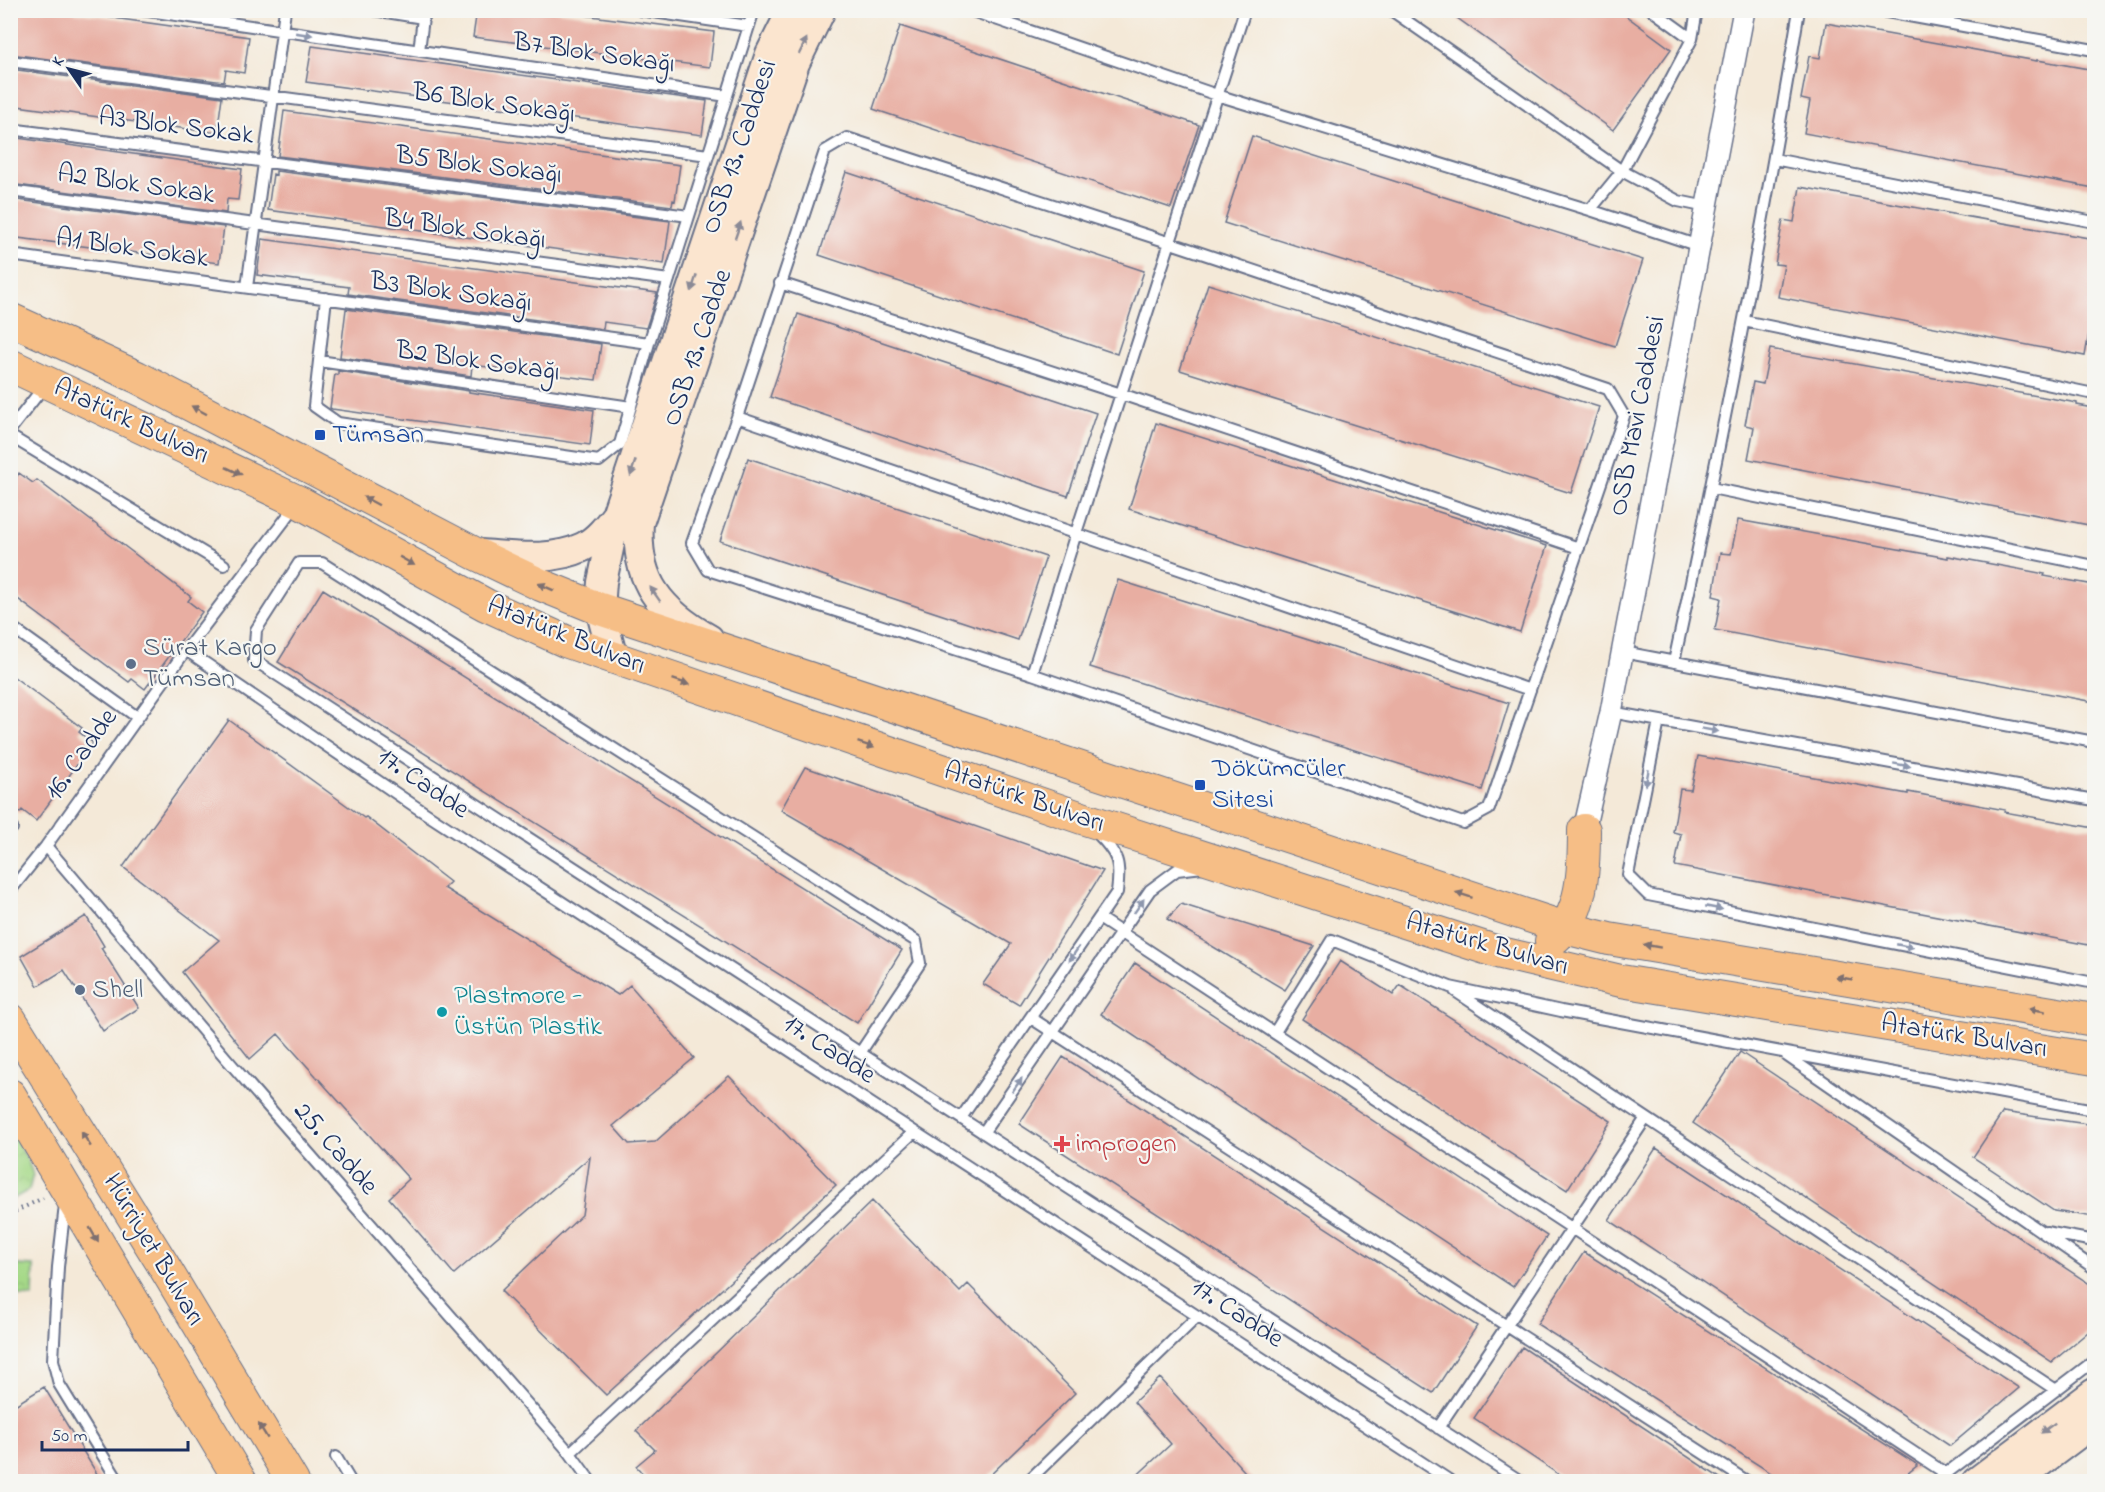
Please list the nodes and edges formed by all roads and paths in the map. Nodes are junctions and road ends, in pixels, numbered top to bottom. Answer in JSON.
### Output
{"nodes":[{"id":1,"x":142,"y":10,"type":"edge"},
{"id":2,"x":285,"y":10,"type":"edge"},
{"id":3,"x":374,"y":10,"type":"edge"},
{"id":4,"x":640,"y":10,"type":"edge"},
{"id":5,"x":754,"y":10,"type":"edge"},
{"id":6,"x":969,"y":10,"type":"edge"},
{"id":7,"x":1245,"y":10,"type":"edge"},
{"id":8,"x":1391,"y":10,"type":"edge"},
{"id":9,"x":1652,"y":10,"type":"edge"},
{"id":10,"x":1697,"y":10,"type":"edge"},
{"id":11,"x":1744,"y":10,"type":"edge"},
{"id":12,"x":1799,"y":10,"type":"edge"},
{"id":13,"x":1876,"y":10,"type":"edge"},
{"id":14,"x":808,"y":12,"type":"edge"},
{"id":15,"x":426,"y":14,"type":"edge"},
{"id":16,"x":748,"y":26,"type":"junction"},
{"id":17,"x":282,"y":31,"type":"junction"},
{"id":18,"x":1692,"y":39,"type":"junction"},
{"id":19,"x":2094,"y":50,"type":"edge"},
{"id":20,"x":420,"y":51,"type":"junction"},
{"id":21,"x":10,"y":61,"type":"edge"},
{"id":22,"x":1217,"y":95,"type":"junction"},
{"id":23,"x":727,"y":96,"type":"junction"},
{"id":24,"x":273,"y":97,"type":"junction"},
{"id":25,"x":10,"y":129,"type":"edge"},
{"id":26,"x":708,"y":155,"type":"junction"},
{"id":27,"x":1774,"y":159,"type":"junction"},
{"id":28,"x":264,"y":161,"type":"junction"},
{"id":29,"x":1622,"y":171,"type":"junction"},
{"id":30,"x":10,"y":191,"type":"edge"},
{"id":31,"x":1707,"y":207,"type":"junction"},
{"id":32,"x":1590,"y":210,"type":"junction"},
{"id":33,"x":689,"y":216,"type":"junction"},
{"id":34,"x":2094,"y":222,"type":"edge"},
{"id":35,"x":255,"y":224,"type":"junction"},
{"id":36,"x":1171,"y":243,"type":"junction"},
{"id":37,"x":1699,"y":246,"type":"junction"},
{"id":38,"x":10,"y":255,"type":"edge"},
{"id":39,"x":669,"y":280,"type":"junction"},
{"id":40,"x":780,"y":284,"type":"junction"},
{"id":41,"x":247,"y":287,"type":"junction"},
{"id":42,"x":326,"y":298,"type":"junction"},
{"id":43,"x":10,"y":319,"type":"edge"},
{"id":44,"x":1744,"y":321,"type":"junction"},
{"id":45,"x":649,"y":343,"type":"junction"},
{"id":46,"x":319,"y":361,"type":"junction"},
{"id":47,"x":10,"y":365,"type":"edge"},
{"id":48,"x":47,"y":382,"type":"junction"},
{"id":49,"x":1121,"y":394,"type":"junction"},
{"id":50,"x":2094,"y":394,"type":"edge"},
{"id":51,"x":631,"y":407,"type":"junction"},
{"id":52,"x":737,"y":417,"type":"junction"},
{"id":53,"x":10,"y":430,"type":"edge"},
{"id":54,"x":10,"y":436,"type":"edge"},
{"id":55,"x":1711,"y":488,"type":"junction"},
{"id":56,"x":299,"y":502,"type":"junction"},
{"id":57,"x":616,"y":515,"type":"junction"},
{"id":58,"x":1076,"y":533,"type":"junction"},
{"id":59,"x":1579,"y":548,"type":"junction"},
{"id":60,"x":476,"y":554,"type":"junction"},
{"id":61,"x":224,"y":565,"type":"dead end"},
{"id":62,"x":2094,"y":566,"type":"edge"},
{"id":63,"x":600,"y":609,"type":"junction"},
{"id":64,"x":10,"y":626,"type":"edge"},
{"id":65,"x":186,"y":650,"type":"junction"},
{"id":66,"x":1623,"y":652,"type":"junction"},
{"id":67,"x":735,"y":654,"type":"junction"},
{"id":68,"x":613,"y":658,"type":"junction"},
{"id":69,"x":1674,"y":662,"type":"junction"},
{"id":70,"x":1032,"y":674,"type":"junction"},
{"id":71,"x":1530,"y":690,"type":"junction"},
{"id":72,"x":1611,"y":712,"type":"junction"},
{"id":73,"x":137,"y":717,"type":"junction"},
{"id":74,"x":1659,"y":721,"type":"junction"},
{"id":75,"x":2094,"y":742,"type":"edge"},
{"id":76,"x":2094,"y":800,"type":"edge"},
{"id":77,"x":1082,"y":818,"type":"junction"},
{"id":78,"x":1584,"y":830,"type":"junction"},
{"id":79,"x":46,"y":846,"type":"junction"},
{"id":80,"x":1223,"y":864,"type":"junction"},
{"id":81,"x":10,"y":891,"type":"edge"},
{"id":82,"x":1519,"y":914,"type":"junction"},
{"id":83,"x":1099,"y":918,"type":"junction"},
{"id":84,"x":1565,"y":928,"type":"junction"},
{"id":85,"x":1121,"y":933,"type":"junction"},
{"id":86,"x":1501,"y":953,"type":"junction"},
{"id":87,"x":2094,"y":983,"type":"edge"},
{"id":88,"x":1450,"y":987,"type":"junction"},
{"id":89,"x":1031,"y":1018,"type":"junction"},
{"id":90,"x":10,"y":1019,"type":"edge"},
{"id":91,"x":2094,"y":1020,"type":"edge"},
{"id":92,"x":1053,"y":1032,"type":"junction"},
{"id":93,"x":1275,"y":1032,"type":"junction"},
{"id":94,"x":1782,"y":1052,"type":"junction"},
{"id":95,"x":860,"y":1053,"type":"junction"},
{"id":96,"x":2094,"y":1059,"type":"edge"},
{"id":97,"x":10,"y":1095,"type":"edge"},
{"id":98,"x":2094,"y":1110,"type":"edge"},
{"id":99,"x":1646,"y":1118,"type":"junction"},
{"id":100,"x":961,"y":1119,"type":"junction"},
{"id":101,"x":914,"y":1132,"type":"junction"},
{"id":102,"x":983,"y":1133,"type":"junction"},
{"id":103,"x":55,"y":1194,"type":"junction"},
{"id":104,"x":10,"y":1214,"type":"edge"},
{"id":105,"x":1572,"y":1228,"type":"junction"},
{"id":106,"x":2042,"y":1232,"type":"junction"},
{"id":107,"x":2094,"y":1241,"type":"edge"},
{"id":108,"x":2094,"y":1268,"type":"edge"},
{"id":109,"x":1198,"y":1316,"type":"junction"},
{"id":110,"x":1507,"y":1326,"type":"junction"},
{"id":111,"x":2094,"y":1361,"type":"edge"},
{"id":112,"x":2056,"y":1390,"type":"junction"},
{"id":113,"x":2094,"y":1393,"type":"edge"},
{"id":114,"x":2094,"y":1422,"type":"edge"},
{"id":115,"x":1438,"y":1428,"type":"junction"},
{"id":116,"x":570,"y":1453,"type":"junction"},
{"id":117,"x":336,"y":1456,"type":"dead end"},
{"id":118,"x":1946,"y":1473,"type":"junction"},
{"id":119,"x":118,"y":1482,"type":"edge"},
{"id":120,"x":241,"y":1482,"type":"edge"},
{"id":121,"x":293,"y":1482,"type":"edge"},
{"id":122,"x":351,"y":1482,"type":"edge"},
{"id":123,"x":591,"y":1482,"type":"edge"},
{"id":124,"x":1027,"y":1482,"type":"edge"},
{"id":125,"x":1452,"y":1482,"type":"edge"},
{"id":126,"x":1521,"y":1482,"type":"edge"},
{"id":127,"x":1748,"y":1482,"type":"edge"},
{"id":128,"x":1935,"y":1482,"type":"edge"},
{"id":129,"x":1976,"y":1482,"type":"edge"},
{"id":130,"x":2014,"y":1482,"type":"edge"}],
"edges":[{"from":1,"to":17,"type":"lane","name":"B7 Blok Sokağı"},
{"from":2,"to":17,"type":"lane"},
{"from":3,"to":15,"type":"lane"},
{"from":4,"to":16,"type":"lane"},
{"from":5,"to":16,"type":"lane"},
{"from":6,"to":22,"type":"lane"},
{"from":7,"to":22,"type":"lane"},
{"from":8,"to":29,"type":"lane"},
{"from":9,"to":18,"type":"lane"},
{"from":10,"to":18,"type":"lane"},
{"from":11,"to":31,"type":"street","name":"OSB Mavi Caddesi"},
{"from":12,"to":27,"type":"lane"},
{"from":13,"to":19,"type":"lane"},
{"from":14,"to":57,"type":"street","name":"OSB 13. Caddesi","one_way":true},
{"from":67,"to":14,"type":"street","name":"OSB 13. Cadde","one_way":true},
{"from":15,"to":20,"type":"lane"},
{"from":16,"to":23,"type":"lane"},
{"from":17,"to":20,"type":"lane","name":"B7 Blok Sokağı","one_way":true},
{"from":17,"to":24,"type":"lane"},
{"from":18,"to":29,"type":"lane"},
{"from":20,"to":23,"type":"lane","name":"B7 Blok Sokağı"},
{"from":21,"to":24,"type":"lane","name":"B6 Blok Sokağı"},
{"from":22,"to":32,"type":"lane"},
{"from":22,"to":36,"type":"lane"},
{"from":23,"to":26,"type":"lane"},
{"from":24,"to":26,"type":"lane","name":"B6 Blok Sokağı"},
{"from":24,"to":28,"type":"lane"},
{"from":25,"to":28,"type":"lane","name":"A3 Blok Sokak"},
{"from":26,"to":33,"type":"lane"},
{"from":27,"to":34,"type":"lane"},
{"from":27,"to":44,"type":"lane"},
{"from":28,"to":33,"type":"lane","name":"B5 Blok Sokağı"},
{"from":28,"to":35,"type":"lane"},
{"from":29,"to":31,"type":"lane"},
{"from":29,"to":32,"type":"lane"},
{"from":30,"to":35,"type":"lane","name":"A2 Blok Sokak"},
{"from":31,"to":37,"type":"street","name":"OSB Mavi Caddesi"},
{"from":32,"to":37,"type":"lane"},
{"from":33,"to":39,"type":"lane"},
{"from":35,"to":39,"type":"lane","name":"B4 Blok Sokağı"},
{"from":35,"to":41,"type":"lane"},
{"from":36,"to":40,"type":"lane"},
{"from":36,"to":49,"type":"lane"},
{"from":36,"to":59,"type":"lane"},
{"from":37,"to":66,"type":"street","name":"OSB Mavi Caddesi"},
{"from":38,"to":41,"type":"lane","name":"A1 Blok Sokak"},
{"from":39,"to":45,"type":"lane"},
{"from":40,"to":49,"type":"lane"},
{"from":40,"to":52,"type":"lane"},
{"from":41,"to":42,"type":"lane","name":"B3 Blok Sokağı"},
{"from":42,"to":45,"type":"lane","name":"B3 Blok Sokağı"},
{"from":42,"to":46,"type":"lane"},
{"from":60,"to":43,"type":"main road","name":"Atatürk Bulvarı","one_way":true},
{"from":44,"to":50,"type":"lane"},
{"from":44,"to":55,"type":"lane"},
{"from":45,"to":51,"type":"lane"},
{"from":46,"to":51,"type":"lane","name":"B2 Blok Sokağı"},
{"from":46,"to":51,"type":"lane"},
{"from":47,"to":48,"type":"main road","name":"Atatürk Bulvarı"},
{"from":48,"to":53,"type":"lane"},
{"from":48,"to":56,"type":"main road","name":"Atatürk Bulvarı","one_way":true},
{"from":49,"to":58,"type":"lane"},
{"from":49,"to":59,"type":"lane"},
{"from":52,"to":58,"type":"lane"},
{"from":52,"to":70,"type":"lane"},
{"from":54,"to":61,"type":"lane"},
{"from":55,"to":62,"type":"lane"},
{"from":55,"to":69,"type":"lane"},
{"from":56,"to":65,"type":"lane","name":"16. Cadde"},
{"from":56,"to":68,"type":"main road","name":"Atatürk Bulvarı","one_way":true},
{"from":57,"to":60,"type":"street","name":"OSB 13. Caddesi"},
{"from":57,"to":63,"type":"street"},
{"from":58,"to":70,"type":"lane"},
{"from":58,"to":71,"type":"lane"},
{"from":59,"to":71,"type":"lane"},
{"from":63,"to":60,"type":"main road","name":"Atatürk Bulvarı","one_way":true},
{"from":63,"to":67,"type":"main road","name":"Atatürk Bulvarı"},
{"from":63,"to":68,"type":"street"},
{"from":64,"to":73,"type":"lane"},
{"from":65,"to":73,"type":"lane","name":"16. Cadde"},
{"from":65,"to":101,"type":"lane","name":"17. Cadde"},
{"from":66,"to":69,"type":"lane"},
{"from":66,"to":72,"type":"street","name":"OSB Mavi Caddesi"},
{"from":82,"to":67,"type":"main road","name":"Atatürk Bulvarı","one_way":true},
{"from":68,"to":77,"type":"main road","name":"Atatürk Bulvarı","one_way":true},
{"from":69,"to":75,"type":"lane"},
{"from":70,"to":71,"type":"lane"},
{"from":72,"to":74,"type":"lane"},
{"from":72,"to":78,"type":"street","name":"OSB Mavi Caddesi"},
{"from":73,"to":79,"type":"lane","name":"16. Cadde"},
{"from":74,"to":76,"type":"lane","one_way":true},
{"from":74,"to":87,"type":"lane","one_way":true},
{"from":77,"to":80,"type":"main road","name":"Atatürk Bulvarı"},
{"from":77,"to":83,"type":"lane"},
{"from":78,"to":82,"type":"main road"},
{"from":78,"to":84,"type":"main road"},
{"from":79,"to":81,"type":"lane","name":"16. Cadde"},
{"from":79,"to":116,"type":"lane","name":"25. Cadde"},
{"from":85,"to":80,"type":"lane","one_way":true},
{"from":80,"to":86,"type":"main road","name":"Atatürk Bulvarı"},
{"from":82,"to":84,"type":"main road","name":"Atatürk Bulvarı"},
{"from":83,"to":85,"type":"lane"},
{"from":83,"to":89,"type":"lane","one_way":true},
{"from":84,"to":86,"type":"main road"},
{"from":91,"to":84,"type":"main road","name":"Atatürk Bulvarı","one_way":true},
{"from":85,"to":92,"type":"lane"},
{"from":85,"to":93,"type":"lane"},
{"from":86,"to":96,"type":"main road","name":"Atatürk Bulvarı"},
{"from":88,"to":93,"type":"lane"},
{"from":88,"to":94,"type":"lane"},
{"from":88,"to":99,"type":"lane"},
{"from":89,"to":92,"type":"lane"},
{"from":89,"to":100,"type":"lane"},
{"from":121,"to":90,"type":"main road","name":"Hürriyet Bulvarı","one_way":true},
{"from":102,"to":92,"type":"lane","one_way":true},
{"from":92,"to":110,"type":"lane"},
{"from":93,"to":105,"type":"lane"},
{"from":94,"to":98,"type":"lane"},
{"from":94,"to":106,"type":"lane"},
{"from":95,"to":95,"type":"lane"},
{"from":95,"to":100,"type":"lane"},
{"from":97,"to":103,"type":"main road","name":"Hürriyet Bulvarı"},
{"from":99,"to":105,"type":"lane"},
{"from":99,"to":112,"type":"lane"},
{"from":100,"to":102,"type":"lane"},
{"from":101,"to":109,"type":"lane","name":"17. Cadde"},
{"from":101,"to":116,"type":"lane"},
{"from":102,"to":115,"type":"lane"},
{"from":103,"to":104,"type":"path"},
{"from":103,"to":119,"type":"lane"},
{"from":103,"to":120,"type":"main road","name":"Hürriyet Bulvarı","one_way":true},
{"from":105,"to":110,"type":"lane"},
{"from":105,"to":118,"type":"lane"},
{"from":106,"to":107,"type":"lane"},
{"from":106,"to":108,"type":"lane"},
{"from":109,"to":124,"type":"lane"},
{"from":109,"to":125,"type":"lane","name":"17. Cadde"},
{"from":110,"to":115,"type":"lane"},
{"from":110,"to":127,"type":"lane"},
{"from":111,"to":112,"type":"lane"},
{"from":112,"to":118,"type":"lane"},
{"from":113,"to":129,"type":"street","one_way":true},
{"from":114,"to":130,"type":"street"},
{"from":115,"to":126,"type":"lane"},
{"from":116,"to":123,"type":"lane","name":"25. Cadde"},
{"from":117,"to":122,"type":"lane"},
{"from":118,"to":128,"type":"lane"}]}
